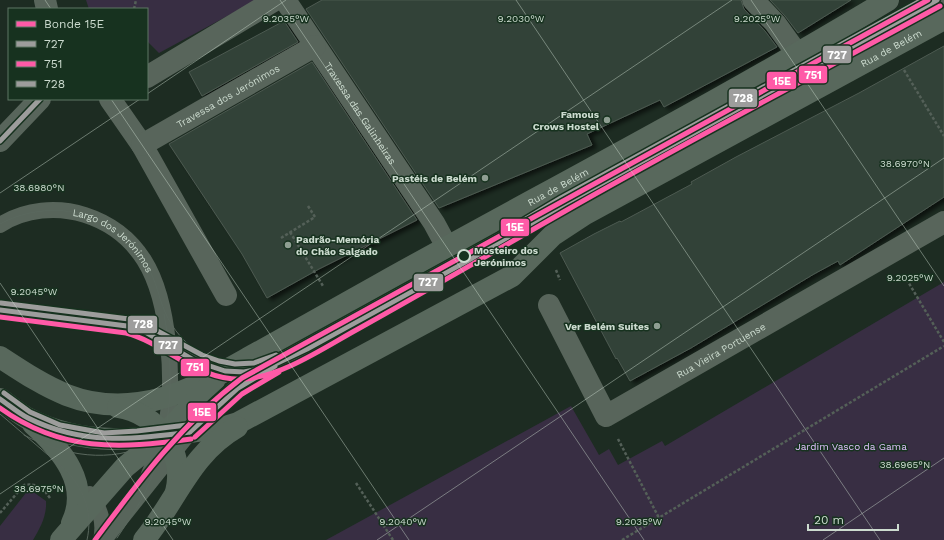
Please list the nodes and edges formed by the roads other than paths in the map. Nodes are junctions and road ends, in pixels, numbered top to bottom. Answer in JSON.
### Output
{"nodes":[{"id":1,"x":275,"y":0,"type":"edge"},
{"id":2,"x":285,"y":0,"type":"edge"},
{"id":3,"x":753,"y":0,"type":"edge"},
{"id":4,"x":888,"y":0,"type":"edge"},
{"id":5,"x":937,"y":0,"type":"edge"},
{"id":6,"x":944,"y":19,"type":"edge"},
{"id":7,"x":315,"y":46,"type":"junction"},
{"id":8,"x":798,"y":55,"type":"junction"},
{"id":9,"x":148,"y":76,"type":"edge"},
{"id":10,"x":39,"y":100,"type":"edge"},
{"id":11,"x":111,"y":100,"type":"edge"},
{"id":12,"x":0,"y":141,"type":"edge"},
{"id":13,"x":142,"y":145,"type":"junction"},
{"id":14,"x":585,"y":214,"type":"junction"},
{"id":15,"x":944,"y":222,"type":"edge"},
{"id":16,"x":0,"y":225,"type":"edge"},
{"id":17,"x":503,"y":241,"type":"junction"},
{"id":18,"x":447,"y":247,"type":"junction"},
{"id":19,"x":226,"y":295,"type":"dead end"},
{"id":20,"x":549,"y":305,"type":"dead end"},
{"id":21,"x":0,"y":310,"type":"edge"},
{"id":22,"x":168,"y":346,"type":"junction"},
{"id":23,"x":307,"y":349,"type":"junction"},
{"id":24,"x":0,"y":357,"type":"edge"},
{"id":25,"x":225,"y":371,"type":"junction"},
{"id":26,"x":170,"y":396,"type":"junction"},
{"id":27,"x":0,"y":398,"type":"edge"},
{"id":28,"x":280,"y":402,"type":"junction"},
{"id":29,"x":106,"y":405,"type":"junction"},
{"id":30,"x":26,"y":418,"type":"junction"},
{"id":31,"x":190,"y":432,"type":"junction"},
{"id":32,"x":169,"y":444,"type":"junction"},
{"id":33,"x":71,"y":469,"type":"junction"},
{"id":34,"x":174,"y":499,"type":"junction"},
{"id":35,"x":94,"y":500,"type":"junction"},
{"id":36,"x":60,"y":540,"type":"edge"},
{"id":37,"x":101,"y":540,"type":"edge"},
{"id":38,"x":104,"y":540,"type":"edge"},
{"id":39,"x":144,"y":540,"type":"edge"}],
"edges":[{"from":1,"to":9,"type":"street"},
{"from":2,"to":7,"type":"street","name":"Travessa das Galinheiras"},
{"from":3,"to":8,"type":"street"},
{"from":4,"to":8,"type":"main road","name":"Rua de Belém"},
{"from":5,"to":17,"type":"lane","name":"Rua de Belém"},
{"from":6,"to":14,"type":"main road","name":"Rua de Belém"},
{"from":7,"to":13,"type":"street","name":"Travessa dos Jerónimos"},
{"from":7,"to":18,"type":"street","name":"Travessa das Galinheiras"},
{"from":8,"to":18,"type":"main road","name":"Rua de Belém"},
{"from":10,"to":12,"type":"street"},
{"from":11,"to":13,"type":"street"},
{"from":13,"to":19,"type":"street"},
{"from":14,"to":17,"type":"lane","name":"Rua de Belém"},
{"from":14,"to":28,"type":"main road","name":"Rua de Belém"},
{"from":15,"to":20,"type":"street","name":"Rua Vieira Portuense"},
{"from":16,"to":22,"type":"lane","name":"Largo dos Jerónimos"},
{"from":17,"to":23,"type":"lane","name":"Rua de Belém"},
{"from":18,"to":25,"type":"main road","name":"Rua de Belém"},
{"from":21,"to":22,"type":"lane"},
{"from":22,"to":25,"type":"lane"},
{"from":22,"to":26,"type":"lane","name":"Largo dos Jerónimos"},
{"from":23,"to":25,"type":"lane"},
{"from":23,"to":31,"type":"lane","name":"Rua de Belém"},
{"from":24,"to":29,"type":"main road"},
{"from":25,"to":26,"type":"main road"},
{"from":25,"to":32,"type":"main road","name":"Largo dos Jerónimos"},
{"from":26,"to":29,"type":"main road"},
{"from":26,"to":32,"type":"lane","name":"Largo dos Jerónimos"},
{"from":27,"to":30,"type":"main road"},
{"from":28,"to":31,"type":"main road"},
{"from":28,"to":34,"type":"main road"},
{"from":29,"to":32,"type":"main road"},
{"from":30,"to":32,"type":"main road"},
{"from":30,"to":33,"type":"main road"},
{"from":31,"to":32,"type":"main road"},
{"from":32,"to":34,"type":"main road"},
{"from":32,"to":35,"type":"main road","name":"Largo dos Jerónimos"},
{"from":32,"to":38,"type":"lane","name":"Largo dos Jerónimos"},
{"from":33,"to":35,"type":"lane"},
{"from":33,"to":36,"type":"main road"},
{"from":34,"to":39,"type":"main road"},
{"from":35,"to":36,"type":"main road","name":"Largo dos Jerónimos"},
{"from":35,"to":37,"type":"lane"}]}
